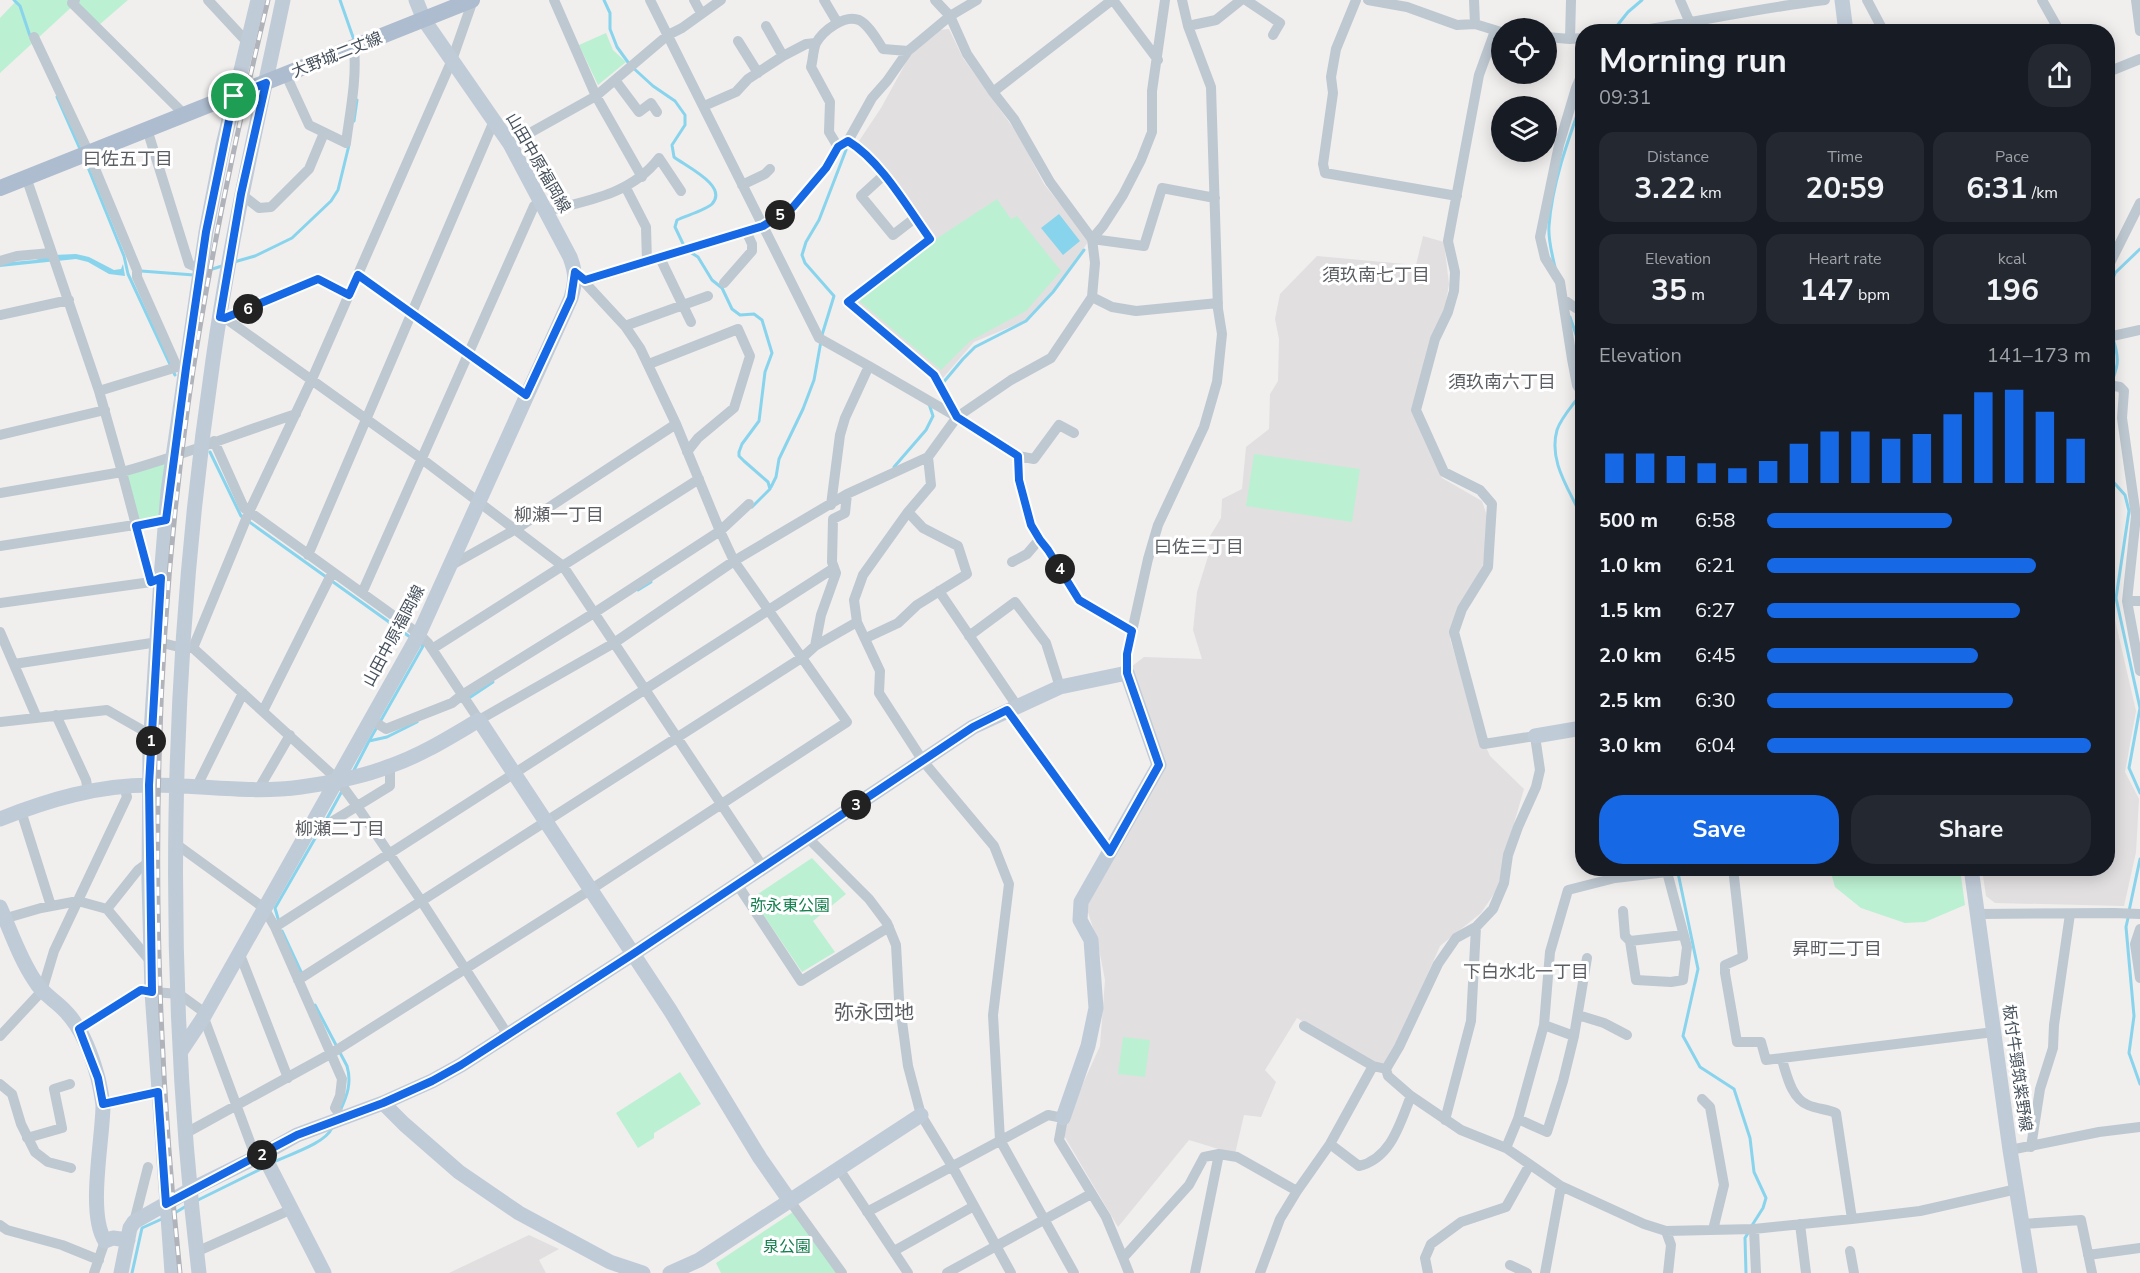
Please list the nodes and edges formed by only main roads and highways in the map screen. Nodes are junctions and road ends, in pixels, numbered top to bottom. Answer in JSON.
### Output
{"nodes":[{"id":1,"x":473,"y":0,"type":"edge"},
{"id":2,"x":0,"y":188,"type":"edge"}],
"edges":[{"from":1,"to":2,"type":"main road","name":"大野城二丈線"}]}
